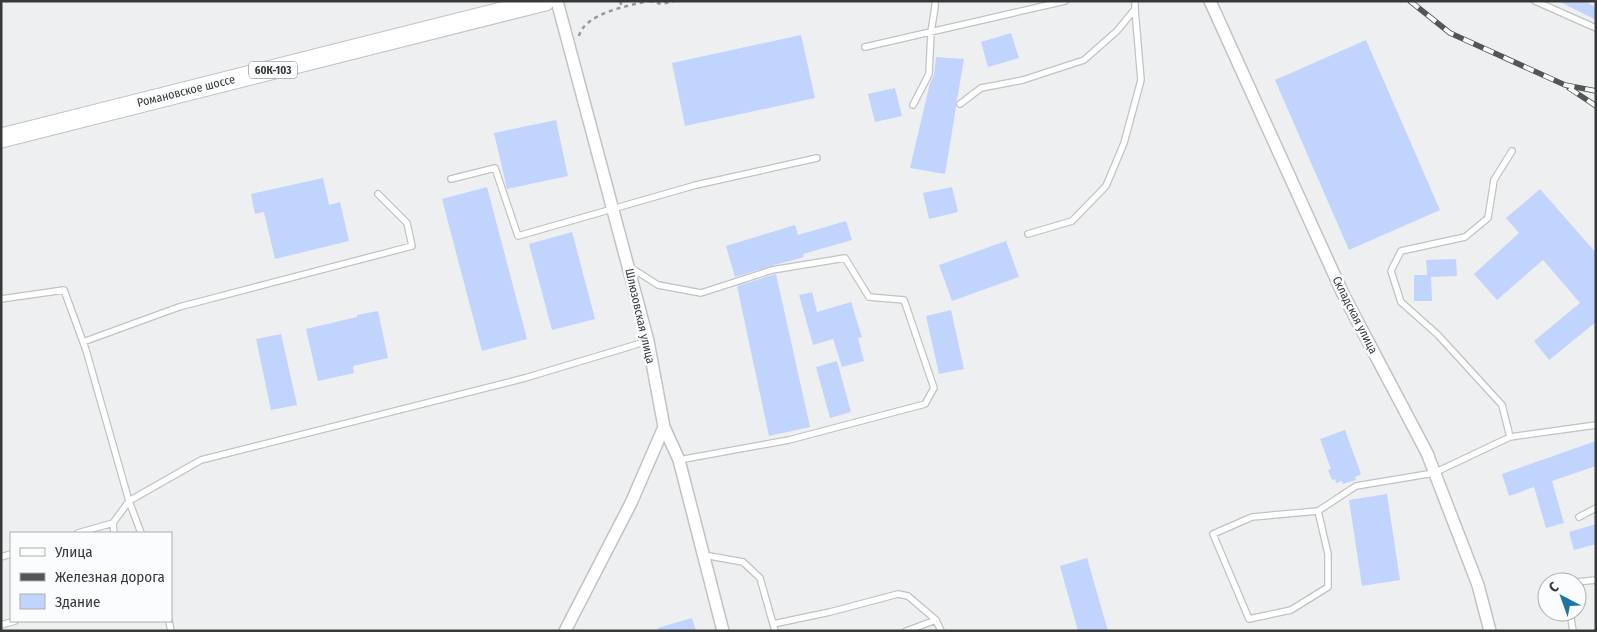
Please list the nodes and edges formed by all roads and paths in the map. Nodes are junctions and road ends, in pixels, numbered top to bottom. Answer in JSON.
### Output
{"nodes":[{"id":1,"x":545,"y":1,"type":"edge"},
{"id":2,"x":557,"y":1,"type":"edge"},
{"id":3,"x":620,"y":1,"type":"edge"},
{"id":4,"x":648,"y":1,"type":"edge"},
{"id":5,"x":674,"y":1,"type":"edge"},
{"id":6,"x":935,"y":1,"type":"edge"},
{"id":7,"x":1065,"y":1,"type":"edge"},
{"id":8,"x":1135,"y":1,"type":"edge"},
{"id":9,"x":1210,"y":1,"type":"edge"},
{"id":10,"x":1535,"y":1,"type":"edge"},
{"id":11,"x":622,"y":7,"type":"junction"},
{"id":12,"x":1135,"y":9,"type":"junction"},
{"id":13,"x":1596,"y":28,"type":"edge"},
{"id":14,"x":931,"y":32,"type":"junction"},
{"id":15,"x":579,"y":39,"type":"dead end"},
{"id":16,"x":866,"y":47,"type":"dead end"},
{"id":17,"x":960,"y":104,"type":"dead end"},
{"id":18,"x":913,"y":106,"type":"dead end"},
{"id":19,"x":1,"y":138,"type":"edge"},
{"id":20,"x":1512,"y":151,"type":"dead end"},
{"id":21,"x":817,"y":158,"type":"dead end"},
{"id":22,"x":451,"y":178,"type":"dead end"},
{"id":23,"x":378,"y":194,"type":"dead end"},
{"id":24,"x":614,"y":209,"type":"junction"},
{"id":25,"x":1028,"y":234,"type":"dead end"},
{"id":26,"x":628,"y":266,"type":"junction"},
{"id":27,"x":1,"y":299,"type":"edge"},
{"id":28,"x":648,"y":340,"type":"junction"},
{"id":29,"x":83,"y":342,"type":"junction"},
{"id":30,"x":1596,"y":425,"type":"edge"},
{"id":31,"x":664,"y":427,"type":"junction"},
{"id":32,"x":1510,"y":437,"type":"junction"},
{"id":33,"x":679,"y":460,"type":"junction"},
{"id":34,"x":1434,"y":473,"type":"junction"},
{"id":35,"x":129,"y":501,"type":"junction"},
{"id":36,"x":1596,"y":508,"type":"edge"},
{"id":37,"x":1318,"y":511,"type":"junction"},
{"id":38,"x":1579,"y":517,"type":"dead end"},
{"id":39,"x":113,"y":523,"type":"junction"},
{"id":40,"x":82,"y":532,"type":"edge"},
{"id":41,"x":114,"y":532,"type":"edge"},
{"id":42,"x":141,"y":532,"type":"edge"},
{"id":43,"x":704,"y":555,"type":"junction"},
{"id":44,"x":936,"y":620,"type":"junction"},
{"id":45,"x":774,"y":628,"type":"edge"},
{"id":46,"x":565,"y":631,"type":"edge"},
{"id":47,"x":723,"y":631,"type":"edge"},
{"id":48,"x":906,"y":631,"type":"edge"},
{"id":49,"x":941,"y":631,"type":"edge"},
{"id":50,"x":1490,"y":631,"type":"edge"}],
"edges":[{"from":1,"to":19,"type":"main road","name":"Романовское шоссе","number":"60К-103"},
{"from":2,"to":24,"type":"street","name":"Шлюзовская улица"},
{"from":3,"to":11,"type":"path"},
{"from":4,"to":5,"type":"path"},
{"from":4,"to":11,"type":"path"},
{"from":6,"to":14,"type":"lane"},
{"from":7,"to":14,"type":"lane"},
{"from":8,"to":12,"type":"lane"},
{"from":9,"to":34,"type":"street","name":"Складская улица"},
{"from":10,"to":13,"type":"lane"},
{"from":11,"to":15,"type":"path"},
{"from":12,"to":17,"type":"lane"},
{"from":12,"to":25,"type":"lane"},
{"from":14,"to":16,"type":"lane"},
{"from":14,"to":18,"type":"lane"},
{"from":20,"to":32,"type":"lane"},
{"from":21,"to":24,"type":"lane"},
{"from":22,"to":24,"type":"lane"},
{"from":23,"to":29,"type":"lane"},
{"from":24,"to":26,"type":"street","name":"Шлюзовская улица"},
{"from":26,"to":28,"type":"street","name":"Шлюзовская улица"},
{"from":26,"to":33,"type":"lane"},
{"from":27,"to":29,"type":"lane"},
{"from":28,"to":31,"type":"street","name":"Шлюзовская улица"},
{"from":28,"to":35,"type":"lane"},
{"from":29,"to":35,"type":"lane"},
{"from":30,"to":32,"type":"lane"},
{"from":31,"to":33,"type":"street","name":"Шлюзовская улица"},
{"from":31,"to":46,"type":"street"},
{"from":32,"to":34,"type":"lane"},
{"from":33,"to":43,"type":"street","name":"Шлюзовская улица"},
{"from":34,"to":37,"type":"lane"},
{"from":34,"to":50,"type":"street","name":"Складская улица"},
{"from":35,"to":39,"type":"lane"},
{"from":35,"to":42,"type":"lane"},
{"from":36,"to":38,"type":"lane"},
{"from":37,"to":37,"type":"lane"},
{"from":39,"to":40,"type":"lane"},
{"from":39,"to":41,"type":"lane"},
{"from":43,"to":45,"type":"lane"},
{"from":43,"to":47,"type":"street","name":"Шлюзовская улица"},
{"from":44,"to":45,"type":"lane"},
{"from":44,"to":48,"type":"lane"},
{"from":44,"to":49,"type":"lane"}]}
